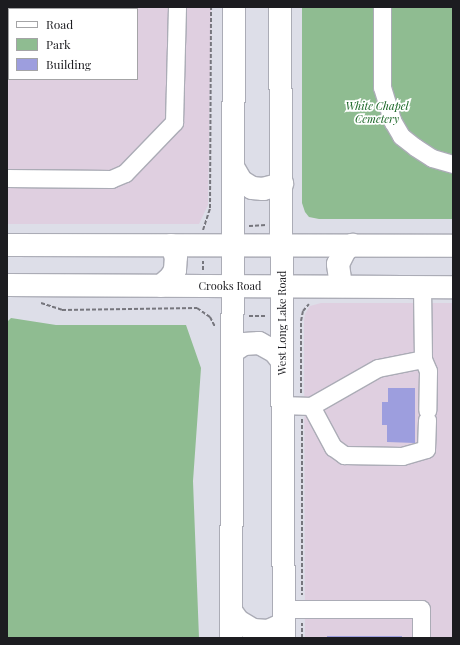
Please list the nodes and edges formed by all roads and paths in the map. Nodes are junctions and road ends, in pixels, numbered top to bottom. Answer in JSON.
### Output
{"nodes":[{"id":1,"x":177,"y":7,"type":"edge"},
{"id":2,"x":211,"y":7,"type":"edge"},
{"id":3,"x":234,"y":7,"type":"edge"},
{"id":4,"x":280,"y":7,"type":"edge"},
{"id":5,"x":382,"y":7,"type":"edge"},
{"id":6,"x":453,"y":164,"type":"edge"},
{"id":7,"x":233,"y":167,"type":"junction"},
{"id":8,"x":7,"y":178,"type":"edge"},
{"id":9,"x":282,"y":184,"type":"junction"},
{"id":10,"x":271,"y":225,"type":"dead end"},
{"id":11,"x":242,"y":226,"type":"dead end"},
{"id":12,"x":203,"y":234,"type":"dead end"},
{"id":13,"x":7,"y":245,"type":"edge"},
{"id":14,"x":171,"y":245,"type":"junction"},
{"id":15,"x":232,"y":245,"type":"junction"},
{"id":16,"x":282,"y":246,"type":"junction"},
{"id":17,"x":352,"y":246,"type":"junction"},
{"id":18,"x":453,"y":246,"type":"edge"},
{"id":19,"x":203,"y":256,"type":"dead end"},
{"id":20,"x":202,"y":276,"type":"dead end"},
{"id":21,"x":7,"y":284,"type":"edge"},
{"id":22,"x":161,"y":286,"type":"junction"},
{"id":23,"x":232,"y":286,"type":"junction"},
{"id":24,"x":281,"y":286,"type":"junction"},
{"id":25,"x":341,"y":286,"type":"junction"},
{"id":26,"x":422,"y":287,"type":"junction"},
{"id":27,"x":453,"y":287,"type":"edge"},
{"id":28,"x":34,"y":300,"type":"dead end"},
{"id":29,"x":203,"y":303,"type":"dead end"},
{"id":30,"x":303,"y":306,"type":"dead end"},
{"id":31,"x":305,"y":308,"type":"dead end"},
{"id":32,"x":242,"y":316,"type":"dead end"},
{"id":33,"x":272,"y":316,"type":"dead end"},
{"id":34,"x":302,"y":316,"type":"dead end"},
{"id":35,"x":232,"y":352,"type":"junction"},
{"id":36,"x":423,"y":359,"type":"junction"},
{"id":37,"x":282,"y":361,"type":"junction"},
{"id":38,"x":299,"y":406,"type":"junction"},
{"id":39,"x":231,"y":611,"type":"junction"},
{"id":40,"x":291,"y":618,"type":"edge"},
{"id":41,"x":231,"y":638,"type":"edge"},
{"id":42,"x":302,"y":638,"type":"edge"},
{"id":43,"x":421,"y":638,"type":"edge"}],
"edges":[{"from":1,"to":8,"type":"lane"},
{"from":2,"to":12,"type":"path"},
{"from":3,"to":7,"type":"main road"},
{"from":4,"to":9,"type":"main road","name":"West Long Lake Road"},
{"from":5,"to":6,"type":"lane"},
{"from":7,"to":9,"type":"main road"},
{"from":7,"to":15,"type":"main road"},
{"from":9,"to":16,"type":"main road","name":"West Long Lake Road"},
{"from":10,"to":11,"type":"path"},
{"from":13,"to":14,"type":"main road"},
{"from":14,"to":15,"type":"main road"},
{"from":14,"to":22,"type":"main road"},
{"from":15,"to":16,"type":"main road"},
{"from":15,"to":23,"type":"main road"},
{"from":16,"to":17,"type":"main road"},
{"from":16,"to":24,"type":"main road","name":"West Long Lake Road"},
{"from":17,"to":18,"type":"main road"},
{"from":17,"to":25,"type":"main road"},
{"from":19,"to":20,"type":"path"},
{"from":21,"to":22,"type":"main road","name":"Crooks Road"},
{"from":22,"to":23,"type":"main road","name":"Crooks Road"},
{"from":23,"to":24,"type":"main road","name":"Crooks Road"},
{"from":23,"to":35,"type":"main road"},
{"from":24,"to":25,"type":"main road","name":"Crooks Road"},
{"from":24,"to":37,"type":"main road","name":"West Long Lake Road"},
{"from":25,"to":26,"type":"main road","name":"Crooks Road"},
{"from":26,"to":27,"type":"main road","name":"Crooks Road"},
{"from":26,"to":36,"type":"lane"},
{"from":28,"to":29,"type":"path"},
{"from":30,"to":31,"type":"path"},
{"from":32,"to":33,"type":"path"},
{"from":34,"to":38,"type":"path"},
{"from":35,"to":37,"type":"main road"},
{"from":35,"to":39,"type":"main road"},
{"from":36,"to":38,"type":"lane"},
{"from":36,"to":38,"type":"lane"},
{"from":37,"to":38,"type":"main road","name":"West Long Lake Road"},
{"from":38,"to":40,"type":"main road","name":"West Long Lake Road"},
{"from":38,"to":40,"type":"path"},
{"from":39,"to":40,"type":"main road"},
{"from":39,"to":41,"type":"main road"},
{"from":40,"to":42,"type":"path"},
{"from":40,"to":43,"type":"lane"}]}
